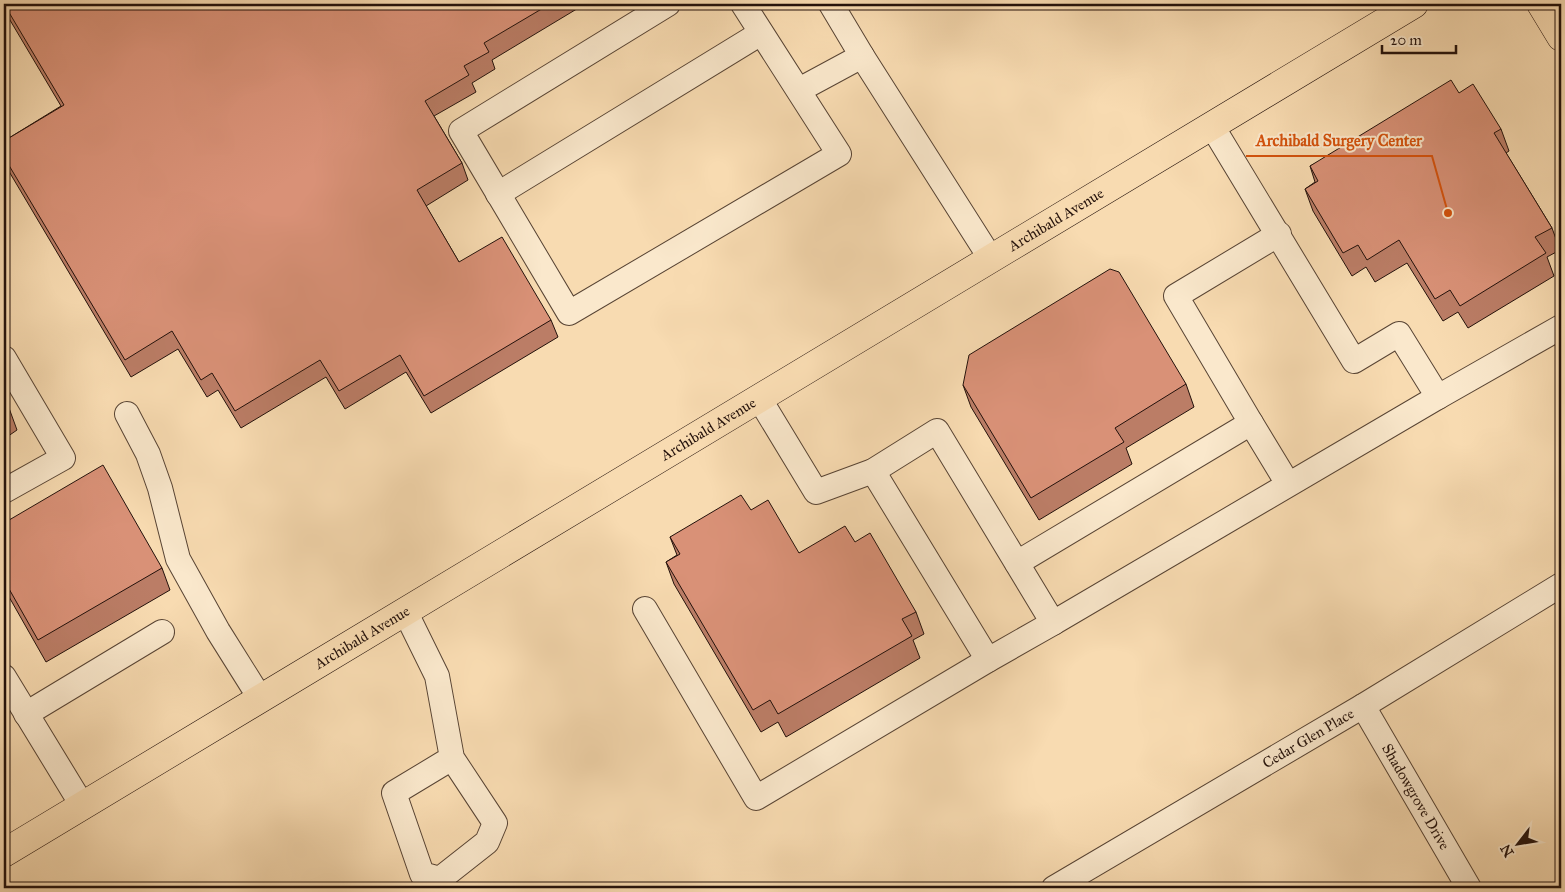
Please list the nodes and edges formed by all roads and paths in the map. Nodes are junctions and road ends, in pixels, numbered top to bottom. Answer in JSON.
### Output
{"nodes":[{"id":1,"x":668,"y":4,"type":"edge"},
{"id":2,"x":743,"y":4,"type":"edge"},
{"id":3,"x":831,"y":4,"type":"edge"},
{"id":4,"x":1414,"y":4,"type":"edge"},
{"id":5,"x":1541,"y":4,"type":"edge"},
{"id":6,"x":761,"y":33,"type":"junction"},
{"id":7,"x":1561,"y":37,"type":"edge"},
{"id":8,"x":862,"y":56,"type":"junction"},
{"id":9,"x":799,"y":90,"type":"junction"},
{"id":10,"x":1212,"y":126,"type":"junction"},
{"id":11,"x":498,"y":194,"type":"junction"},
{"id":12,"x":1279,"y":234,"type":"junction"},
{"id":13,"x":991,"y":259,"type":"junction"},
{"id":14,"x":1561,"y":327,"type":"edge"},
{"id":15,"x":4,"y":358,"type":"edge"},
{"id":16,"x":1438,"y":397,"type":"junction"},
{"id":17,"x":759,"y":398,"type":"junction"},
{"id":18,"x":126,"y":414,"type":"dead end"},
{"id":19,"x":1251,"y":423,"type":"junction"},
{"id":20,"x":873,"y":471,"type":"junction"},
{"id":21,"x":1288,"y":484,"type":"junction"},
{"id":22,"x":4,"y":491,"type":"edge"},
{"id":23,"x":1017,"y":563,"type":"junction"},
{"id":24,"x":1561,"y":585,"type":"edge"},
{"id":25,"x":644,"y":609,"type":"dead end"},
{"id":26,"x":405,"y":611,"type":"junction"},
{"id":27,"x":1053,"y":622,"type":"junction"},
{"id":28,"x":162,"y":632,"type":"dead end"},
{"id":29,"x":988,"y":660,"type":"junction"},
{"id":30,"x":4,"y":677,"type":"edge"},
{"id":31,"x":260,"y":698,"type":"junction"},
{"id":32,"x":1363,"y":706,"type":"junction"},
{"id":33,"x":16,"y":709,"type":"edge"},
{"id":34,"x":452,"y":758,"type":"junction"},
{"id":35,"x":82,"y":805,"type":"junction"},
{"id":36,"x":4,"y":853,"type":"edge"},
{"id":37,"x":1054,"y":888,"type":"edge"},
{"id":38,"x":1469,"y":888,"type":"edge"}],
"edges":[{"from":1,"to":11,"type":"street"},
{"from":2,"to":6,"type":"street"},
{"from":3,"to":8,"type":"street"},
{"from":4,"to":10,"type":"main road","name":"Archibald Avenue"},
{"from":5,"to":7,"type":"main road"},
{"from":6,"to":9,"type":"street"},
{"from":6,"to":11,"type":"street"},
{"from":8,"to":9,"type":"street"},
{"from":8,"to":13,"type":"street"},
{"from":9,"to":11,"type":"street"},
{"from":10,"to":12,"type":"street"},
{"from":10,"to":13,"type":"main road","name":"Archibald Avenue"},
{"from":12,"to":16,"type":"street"},
{"from":12,"to":19,"type":"street"},
{"from":13,"to":17,"type":"main road","name":"Archibald Avenue"},
{"from":14,"to":16,"type":"street"},
{"from":15,"to":22,"type":"street"},
{"from":16,"to":21,"type":"street"},
{"from":17,"to":20,"type":"street"},
{"from":17,"to":26,"type":"main road","name":"Archibald Avenue"},
{"from":18,"to":31,"type":"street"},
{"from":19,"to":21,"type":"street"},
{"from":19,"to":23,"type":"street"},
{"from":20,"to":23,"type":"street"},
{"from":20,"to":29,"type":"street"},
{"from":21,"to":27,"type":"street"},
{"from":23,"to":27,"type":"street"},
{"from":24,"to":32,"type":"street","name":"Cedar Glen Place"},
{"from":25,"to":29,"type":"street"},
{"from":26,"to":31,"type":"main road","name":"Archibald Avenue"},
{"from":26,"to":34,"type":"street"},
{"from":27,"to":29,"type":"street"},
{"from":28,"to":33,"type":"street"},
{"from":30,"to":33,"type":"street"},
{"from":31,"to":35,"type":"main road","name":"Archibald Avenue"},
{"from":32,"to":37,"type":"street","name":"Cedar Glen Place"},
{"from":32,"to":38,"type":"street","name":"Shadowgrove Drive"},
{"from":33,"to":35,"type":"street"},
{"from":34,"to":34,"type":"street"},
{"from":35,"to":36,"type":"main road","name":"Archibald Avenue"}]}
